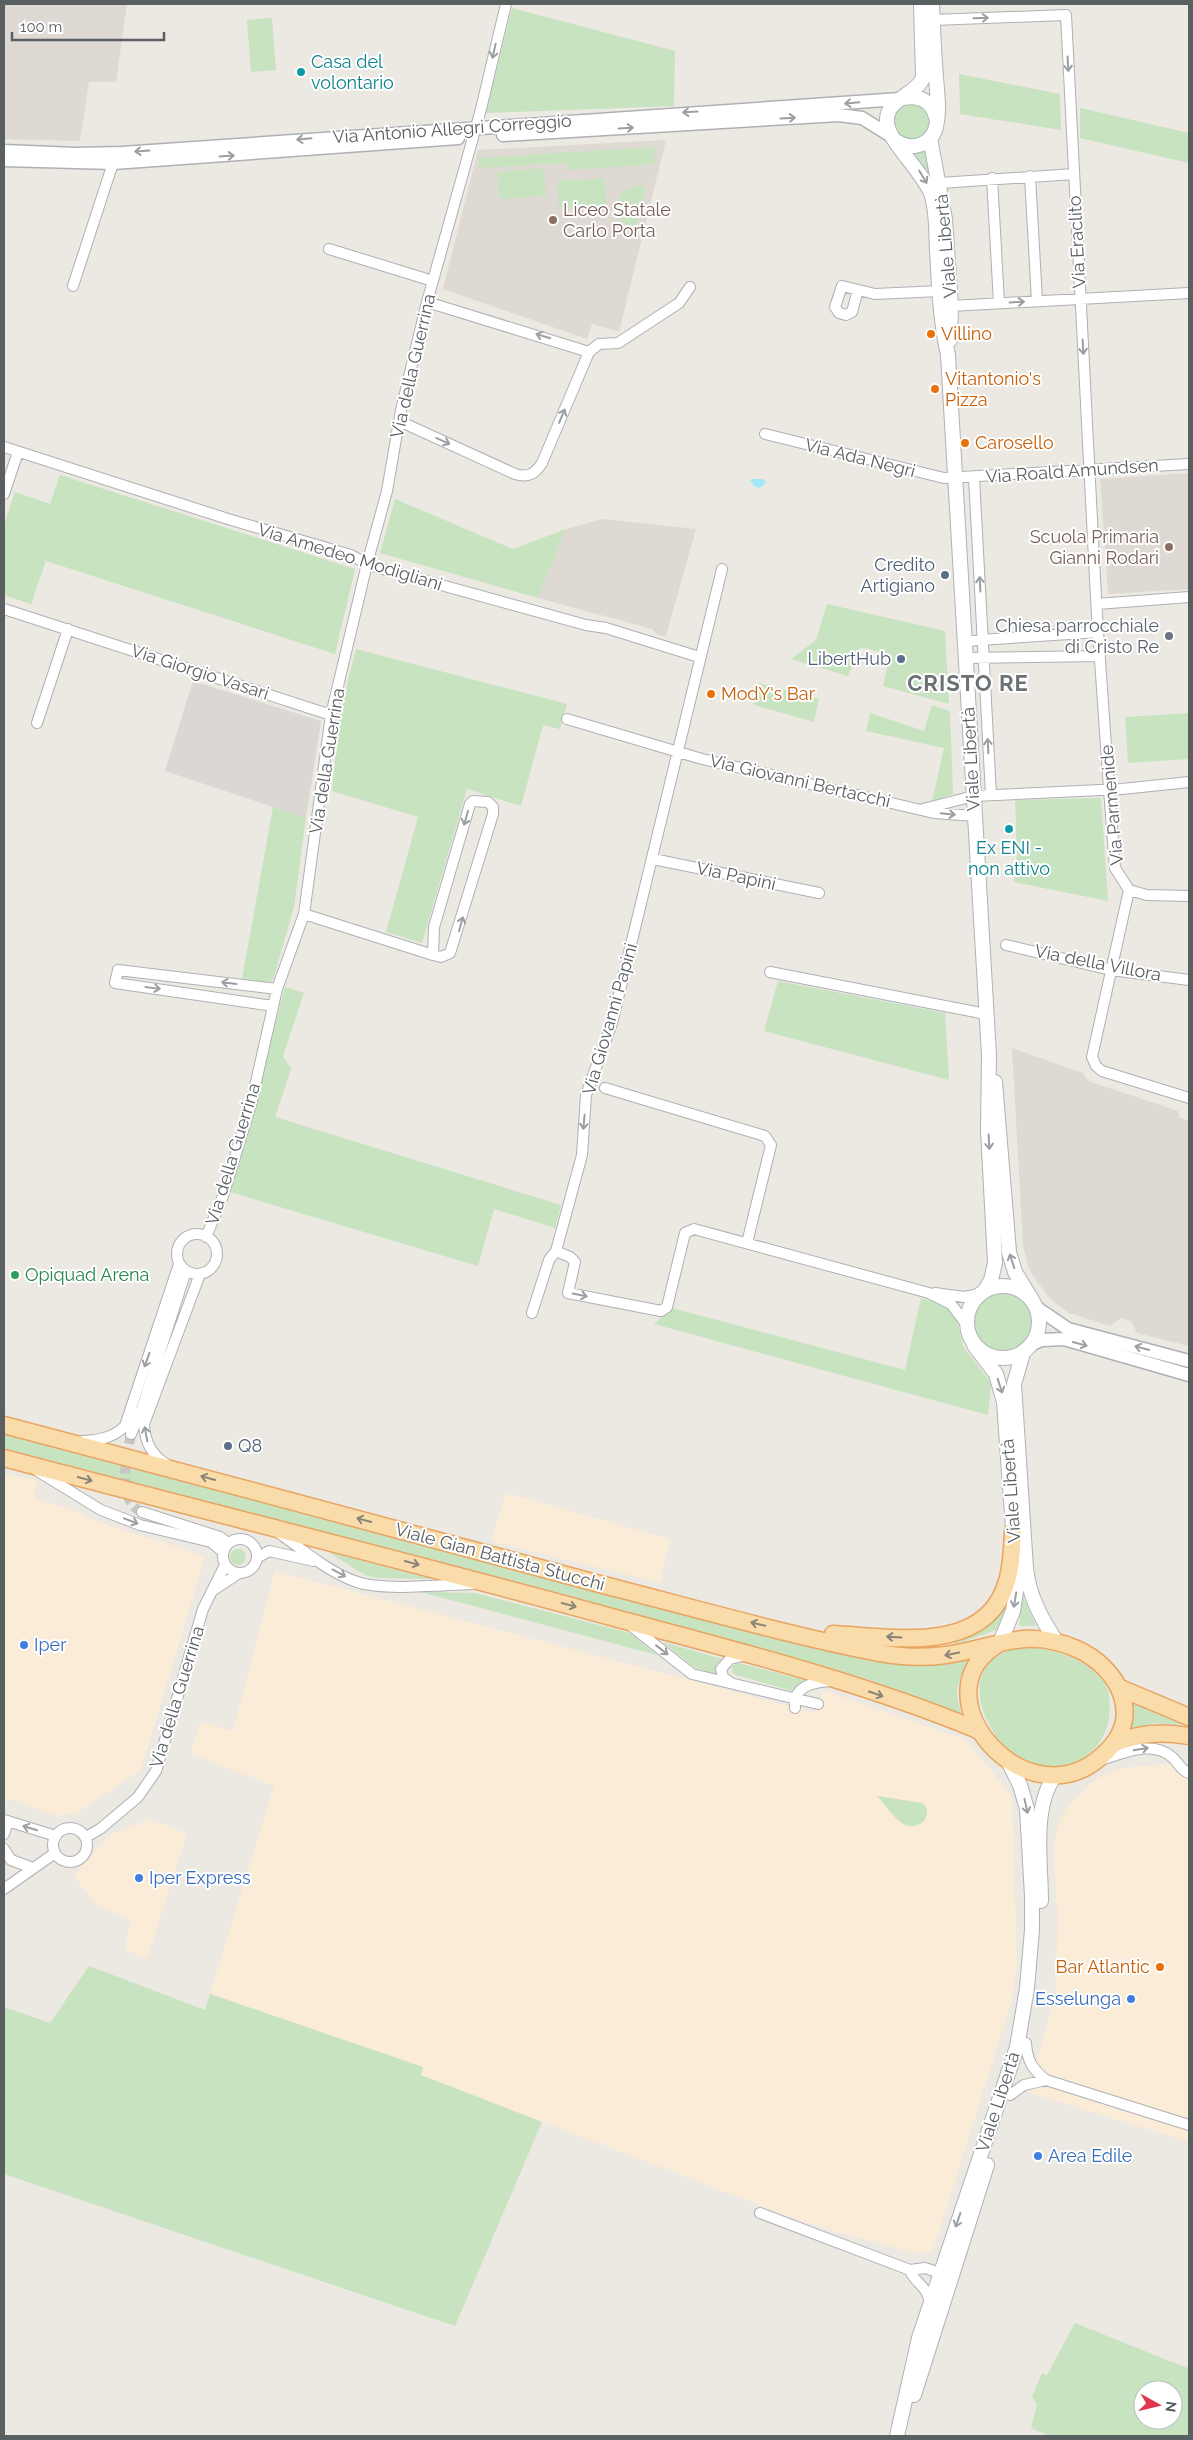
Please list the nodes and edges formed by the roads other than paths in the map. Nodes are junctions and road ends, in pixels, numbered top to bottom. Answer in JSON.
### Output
{"nodes":[{"id":1,"x":506,"y":4,"type":"edge"},
{"id":2,"x":921,"y":4,"type":"edge"},
{"id":3,"x":932,"y":4,"type":"edge"},
{"id":4,"x":933,"y":20,"type":"junction"},
{"id":5,"x":902,"y":98,"type":"junction"},
{"id":6,"x":933,"y":132,"type":"junction"},
{"id":7,"x":474,"y":133,"type":"junction"},
{"id":8,"x":892,"y":138,"type":"junction"},
{"id":9,"x":4,"y":151,"type":"edge"},
{"id":10,"x":4,"y":160,"type":"edge"},
{"id":11,"x":113,"y":163,"type":"junction"},
{"id":12,"x":1074,"y":174,"type":"junction"},
{"id":13,"x":1030,"y":176,"type":"junction"},
{"id":14,"x":992,"y":178,"type":"junction"},
{"id":15,"x":940,"y":183,"type":"junction"},
{"id":16,"x":329,"y":249,"type":"dead end"},
{"id":17,"x":433,"y":281,"type":"junction"},
{"id":18,"x":73,"y":286,"type":"dead end"},
{"id":19,"x":690,"y":287,"type":"dead end"},
{"id":20,"x":858,"y":290,"type":"dead end"},
{"id":21,"x":940,"y":291,"type":"junction"},
{"id":22,"x":1189,"y":293,"type":"edge"},
{"id":23,"x":1080,"y":299,"type":"junction"},
{"id":24,"x":1037,"y":301,"type":"junction"},
{"id":25,"x":427,"y":302,"type":"junction"},
{"id":26,"x":999,"y":303,"type":"junction"},
{"id":27,"x":951,"y":306,"type":"junction"},
{"id":28,"x":589,"y":352,"type":"junction"},
{"id":29,"x":948,"y":355,"type":"junction"},
{"id":30,"x":399,"y":421,"type":"junction"},
{"id":31,"x":765,"y":434,"type":"dead end"},
{"id":32,"x":4,"y":447,"type":"edge"},
{"id":33,"x":18,"y":452,"type":"junction"},
{"id":34,"x":1189,"y":464,"type":"edge"},
{"id":35,"x":1090,"y":468,"type":"junction"},
{"id":36,"x":974,"y":477,"type":"junction"},
{"id":37,"x":956,"y":479,"type":"junction"},
{"id":38,"x":4,"y":494,"type":"edge"},
{"id":39,"x":367,"y":564,"type":"junction"},
{"id":40,"x":722,"y":570,"type":"dead end"},
{"id":41,"x":1189,"y":597,"type":"edge"},
{"id":42,"x":1097,"y":604,"type":"junction"},
{"id":43,"x":4,"y":609,"type":"edge"},
{"id":44,"x":68,"y":630,"type":"junction"},
{"id":45,"x":1099,"y":632,"type":"junction"},
{"id":46,"x":983,"y":640,"type":"junction"},
{"id":47,"x":964,"y":641,"type":"junction"},
{"id":48,"x":1100,"y":656,"type":"junction"},
{"id":49,"x":699,"y":657,"type":"junction"},
{"id":50,"x":984,"y":657,"type":"junction"},
{"id":51,"x":965,"y":658,"type":"junction"},
{"id":52,"x":331,"y":715,"type":"junction"},
{"id":53,"x":567,"y":719,"type":"dead end"},
{"id":54,"x":37,"y":723,"type":"dead end"},
{"id":55,"x":678,"y":751,"type":"junction"},
{"id":56,"x":1189,"y":782,"type":"edge"},
{"id":57,"x":1109,"y":789,"type":"junction"},
{"id":58,"x":991,"y":795,"type":"junction"},
{"id":59,"x":974,"y":796,"type":"junction"},
{"id":60,"x":922,"y":809,"type":"junction"},
{"id":61,"x":975,"y":816,"type":"junction"},
{"id":62,"x":653,"y":858,"type":"junction"},
{"id":63,"x":1129,"y":890,"type":"junction"},
{"id":64,"x":819,"y":893,"type":"dead end"},
{"id":65,"x":1189,"y":896,"type":"edge"},
{"id":66,"x":304,"y":914,"type":"junction"},
{"id":67,"x":1006,"y":945,"type":"dead end"},
{"id":68,"x":433,"y":955,"type":"junction"},
{"id":69,"x":1111,"y":970,"type":"junction"},
{"id":70,"x":770,"y":972,"type":"dead end"},
{"id":71,"x":1189,"y":980,"type":"edge"},
{"id":72,"x":277,"y":989,"type":"junction"},
{"id":73,"x":273,"y":1006,"type":"junction"},
{"id":74,"x":986,"y":1014,"type":"junction"},
{"id":75,"x":989,"y":1055,"type":"junction"},
{"id":76,"x":606,"y":1088,"type":"dead end"},
{"id":77,"x":1189,"y":1098,"type":"edge"},
{"id":78,"x":206,"y":1237,"type":"junction"},
{"id":79,"x":747,"y":1243,"type":"junction"},
{"id":80,"x":556,"y":1251,"type":"junction"},
{"id":81,"x":182,"y":1268,"type":"junction"},
{"id":82,"x":200,"y":1274,"type":"junction"},
{"id":83,"x":983,"y":1292,"type":"junction"},
{"id":84,"x":929,"y":1293,"type":"junction"},
{"id":85,"x":1034,"y":1304,"type":"junction"},
{"id":86,"x":532,"y":1313,"type":"dead end"},
{"id":87,"x":966,"y":1325,"type":"junction"},
{"id":88,"x":974,"y":1345,"type":"junction"},
{"id":89,"x":1028,"y":1348,"type":"junction"},
{"id":90,"x":1189,"y":1362,"type":"edge"},
{"id":91,"x":1189,"y":1375,"type":"edge"},
{"id":92,"x":4,"y":1425,"type":"edge"},
{"id":93,"x":131,"y":1434,"type":"tunnel mouth"},
{"id":94,"x":68,"y":1442,"type":"junction"},
{"id":95,"x":4,"y":1458,"type":"edge"},
{"id":96,"x":27,"y":1464,"type":"junction"},
{"id":97,"x":175,"y":1470,"type":"junction"},
{"id":98,"x":142,"y":1512,"type":"tunnel mouth"},
{"id":99,"x":270,"y":1526,"type":"junction"},
{"id":100,"x":1013,"y":1531,"type":"junction"},
{"id":101,"x":225,"y":1547,"type":"junction"},
{"id":102,"x":257,"y":1558,"type":"junction"},
{"id":103,"x":318,"y":1562,"type":"junction"},
{"id":104,"x":225,"y":1565,"type":"junction"},
{"id":105,"x":239,"y":1573,"type":"junction"},
{"id":106,"x":491,"y":1584,"type":"junction"},
{"id":107,"x":215,"y":1590,"type":"junction"},
{"id":108,"x":623,"y":1620,"type":"junction"},
{"id":109,"x":787,"y":1632,"type":"junction"},
{"id":110,"x":1056,"y":1641,"type":"junction"},
{"id":111,"x":1000,"y":1643,"type":"junction"},
{"id":112,"x":750,"y":1655,"type":"junction"},
{"id":113,"x":844,"y":1682,"type":"junction"},
{"id":114,"x":732,"y":1684,"type":"junction"},
{"id":115,"x":1120,"y":1688,"type":"junction"},
{"id":116,"x":760,"y":1690,"type":"junction"},
{"id":117,"x":771,"y":1702,"type":"dead end"},
{"id":118,"x":795,"y":1704,"type":"junction"},
{"id":119,"x":818,"y":1704,"type":"dead end"},
{"id":120,"x":1189,"y":1717,"type":"edge"},
{"id":121,"x":980,"y":1731,"type":"junction"},
{"id":122,"x":1189,"y":1736,"type":"edge"},
{"id":123,"x":1112,"y":1744,"type":"junction"},
{"id":124,"x":1008,"y":1761,"type":"junction"},
{"id":125,"x":1094,"y":1761,"type":"junction"},
{"id":126,"x":1189,"y":1773,"type":"edge"},
{"id":127,"x":1054,"y":1777,"type":"junction"},
{"id":128,"x":6,"y":1820,"type":"edge"},
{"id":129,"x":4,"y":1834,"type":"edge"},
{"id":130,"x":56,"y":1836,"type":"junction"},
{"id":131,"x":86,"y":1837,"type":"junction"},
{"id":132,"x":4,"y":1849,"type":"edge"},
{"id":133,"x":55,"y":1853,"type":"junction"},
{"id":134,"x":33,"y":1868,"type":"junction"},
{"id":135,"x":4,"y":1889,"type":"edge"},
{"id":136,"x":1026,"y":2043,"type":"junction"},
{"id":137,"x":1046,"y":2080,"type":"junction"},
{"id":138,"x":1010,"y":2095,"type":"junction"},
{"id":139,"x":1189,"y":2125,"type":"edge"},
{"id":140,"x":760,"y":2213,"type":"dead end"},
{"id":141,"x":910,"y":2270,"type":"junction"},
{"id":142,"x":940,"y":2273,"type":"junction"},
{"id":143,"x":930,"y":2304,"type":"junction"},
{"id":144,"x":898,"y":2436,"type":"edge"}],
"edges":[{"from":1,"to":7,"type":"street","name":"Via della Guerrina","one_way":true},
{"from":2,"to":5,"type":"main road"},
{"from":3,"to":4,"type":"main road","name":"Viale Libertà"},
{"from":4,"to":6,"type":"main road","name":"Viale Libertà"},
{"from":4,"to":12,"type":"street","name":"Via Eraclito","one_way":true},
{"from":5,"to":6,"type":"main road","name":"Viale Libertà"},
{"from":5,"to":7,"type":"street","name":"Via Antonio Allegri Correggio","one_way":true},
{"from":5,"to":8,"type":"main road"},
{"from":6,"to":8,"type":"main road"},
{"from":6,"to":15,"type":"main road","name":"Viale Libertà"},
{"from":7,"to":8,"type":"street","name":"Via Antonio Allegri Correggio","one_way":true},
{"from":7,"to":9,"type":"street","name":"Via Antonio Allegri Correggio","one_way":true},
{"from":11,"to":7,"type":"street","name":"Via Antonio Allegri Correggio","one_way":true},
{"from":7,"to":17,"type":"street","name":"Via della Guerrina"},
{"from":8,"to":21,"type":"main road","name":"Viale Libertà","one_way":true},
{"from":10,"to":11,"type":"street","name":"Via Antonio Allegri Correggio"},
{"from":11,"to":18,"type":"street"},
{"from":12,"to":13,"type":"street"},
{"from":12,"to":23,"type":"street","name":"Via Eraclito"},
{"from":13,"to":14,"type":"street"},
{"from":13,"to":24,"type":"street"},
{"from":14,"to":15,"type":"street"},
{"from":14,"to":26,"type":"street"},
{"from":15,"to":27,"type":"main road","name":"Viale Libertà"},
{"from":16,"to":17,"type":"street","name":"Via della Guerrina"},
{"from":17,"to":25,"type":"street","name":"Via della Guerrina"},
{"from":19,"to":28,"type":"street"},
{"from":20,"to":21,"type":"street","name":"Viale Libertà"},
{"from":21,"to":29,"type":"main road","name":"Viale Libertà"},
{"from":22,"to":23,"type":"street"},
{"from":23,"to":24,"type":"street"},
{"from":23,"to":35,"type":"street","name":"Via Eraclito","one_way":true},
{"from":26,"to":24,"type":"street","one_way":true},
{"from":28,"to":25,"type":"street","one_way":true},
{"from":25,"to":30,"type":"street","name":"Via della Guerrina"},
{"from":26,"to":27,"type":"street"},
{"from":27,"to":29,"type":"main road","name":"Viale Libertà"},
{"from":30,"to":28,"type":"street","one_way":true},
{"from":29,"to":37,"type":"main road","name":"Viale Libertà"},
{"from":30,"to":39,"type":"street","name":"Via della Guerrina"},
{"from":31,"to":37,"type":"street","name":"Via Ada Negri"},
{"from":32,"to":33,"type":"street","name":"Via Amedeo Modigliani"},
{"from":33,"to":38,"type":"street"},
{"from":33,"to":39,"type":"street","name":"Via Amedeo Modigliani"},
{"from":34,"to":35,"type":"street","name":"Via Roald Amundsen"},
{"from":35,"to":36,"type":"street","name":"Via Roald Amundsen"},
{"from":35,"to":42,"type":"street","name":"Via Parmenide"},
{"from":36,"to":37,"type":"street","name":"Via Roald Amundsen"},
{"from":46,"to":36,"type":"street","name":"Viale Libertà","one_way":true},
{"from":37,"to":47,"type":"main road","name":"Viale Libertà"},
{"from":39,"to":49,"type":"street","name":"Via Amedeo Modigliani"},
{"from":39,"to":52,"type":"street","name":"Via della Guerrina"},
{"from":40,"to":49,"type":"street"},
{"from":41,"to":42,"type":"street"},
{"from":42,"to":45,"type":"street","name":"Via Parmenide"},
{"from":43,"to":44,"type":"street","name":"Via Giorgio Vasari"},
{"from":44,"to":52,"type":"street","name":"Via Giorgio Vasari"},
{"from":44,"to":54,"type":"street"},
{"from":45,"to":46,"type":"street"},
{"from":45,"to":48,"type":"street","name":"Via Parmenide"},
{"from":46,"to":47,"type":"street"},
{"from":46,"to":50,"type":"street","name":"Viale Libertà"},
{"from":47,"to":51,"type":"main road","name":"Viale Libertà"},
{"from":48,"to":50,"type":"street"},
{"from":48,"to":57,"type":"street","name":"Via Parmenide"},
{"from":49,"to":55,"type":"street"},
{"from":50,"to":51,"type":"street"},
{"from":58,"to":50,"type":"street","name":"Viale Libertà","one_way":true},
{"from":51,"to":59,"type":"main road","name":"Viale Libertà"},
{"from":52,"to":66,"type":"street","name":"Via della Guerrina"},
{"from":53,"to":55,"type":"street","name":"Via Giovanni Bertacchi"},
{"from":55,"to":60,"type":"street","name":"Via Giovanni Bertacchi"},
{"from":55,"to":62,"type":"street","name":"Via Giovanni Papini"},
{"from":56,"to":57,"type":"street","name":"Via Giovanni Bertacchi"},
{"from":57,"to":58,"type":"street","name":"Via Giovanni Bertacchi"},
{"from":57,"to":63,"type":"street","name":"Via Parmenide"},
{"from":58,"to":59,"type":"street","name":"Via Giovanni Bertacchi"},
{"from":59,"to":60,"type":"street","name":"Via Giovanni Bertacchi"},
{"from":59,"to":61,"type":"main road","name":"Viale Libertà"},
{"from":60,"to":61,"type":"street","name":"Via Giovanni Bertacchi","one_way":true},
{"from":61,"to":74,"type":"main road","name":"Viale Libertà"},
{"from":62,"to":64,"type":"street","name":"Via Papini"},
{"from":62,"to":80,"type":"street","name":"Via Giovanni Papini","one_way":true},
{"from":63,"to":65,"type":"street"},
{"from":63,"to":69,"type":"street","name":"Via Parmenide"},
{"from":66,"to":68,"type":"street"},
{"from":66,"to":72,"type":"street","name":"Via della Guerrina"},
{"from":67,"to":69,"type":"street","name":"Via della Villora"},
{"from":68,"to":68,"type":"street","one_way":true},
{"from":69,"to":71,"type":"street","name":"Via della Villora"},
{"from":69,"to":77,"type":"street","name":"Via Parmenide"},
{"from":70,"to":74,"type":"street"},
{"from":72,"to":73,"type":"street","name":"Via della Guerrina"},
{"from":72,"to":73,"type":"street","one_way":true},
{"from":73,"to":78,"type":"street","name":"Via della Guerrina"},
{"from":74,"to":75,"type":"main road","name":"Viale Libertà"},
{"from":75,"to":83,"type":"main road","name":"Viale Libertà","one_way":true},
{"from":85,"to":75,"type":"main road","name":"Viale Libertà","one_way":true},
{"from":76,"to":79,"type":"street"},
{"from":78,"to":81,"type":"street"},
{"from":78,"to":82,"type":"street"},
{"from":80,"to":79,"type":"street","one_way":true},
{"from":79,"to":84,"type":"street"},
{"from":80,"to":86,"type":"street","name":"Via Giovanni Papini"},
{"from":81,"to":82,"type":"street"},
{"from":81,"to":93,"type":"street"},
{"from":81,"to":94,"type":"street","one_way":true},
{"from":97,"to":82,"type":"street","one_way":true},
{"from":83,"to":84,"type":"street"},
{"from":83,"to":85,"type":"main road"},
{"from":83,"to":87,"type":"main road"},
{"from":84,"to":87,"type":"street"},
{"from":85,"to":89,"type":"main road"},
{"from":90,"to":85,"type":"street","one_way":true},
{"from":87,"to":88,"type":"main road"},
{"from":88,"to":89,"type":"main road"},
{"from":88,"to":100,"type":"main road","name":"Viale Libertà","one_way":true},
{"from":89,"to":91,"type":"street","one_way":true},
{"from":89,"to":110,"type":"main road","name":"Viale Libertà"},
{"from":92,"to":94,"type":"main road","name":"Viale Gian Battista Stucchi"},
{"from":94,"to":97,"type":"main road","name":"Viale Gian Battista Stucchi"},
{"from":95,"to":96,"type":"main road","name":"Viale Gian Battista Stucchi"},
{"from":96,"to":99,"type":"main road","name":"Viale Gian Battista Stucchi","one_way":true},
{"from":96,"to":101,"type":"street","one_way":true},
{"from":109,"to":97,"type":"main road","name":"Viale Gian Battista Stucchi","one_way":true},
{"from":98,"to":101,"type":"street"},
{"from":99,"to":103,"type":"street"},
{"from":99,"to":106,"type":"main road","name":"Viale Gian Battista Stucchi","one_way":true},
{"from":100,"to":109,"type":"main road","one_way":true},
{"from":100,"to":111,"type":"main road","name":"Viale Libertà","one_way":true},
{"from":101,"to":102,"type":"street"},
{"from":101,"to":104,"type":"street"},
{"from":102,"to":103,"type":"street"},
{"from":102,"to":105,"type":"street"},
{"from":103,"to":106,"type":"street","one_way":true},
{"from":104,"to":105,"type":"street"},
{"from":104,"to":107,"type":"street","name":"Via della Guerrina"},
{"from":105,"to":107,"type":"street","name":"Via della Guerrina"},
{"from":106,"to":108,"type":"main road","name":"Viale Gian Battista Stucchi","one_way":true},
{"from":107,"to":131,"type":"street","name":"Via della Guerrina"},
{"from":108,"to":112,"type":"main road","name":"Viale Gian Battista Stucchi"},
{"from":108,"to":114,"type":"street","one_way":true},
{"from":111,"to":109,"type":"main road","name":"Viale Gian Battista Stucchi","one_way":true},
{"from":110,"to":111,"type":"main road","name":"Viale Gian Battista Stucchi"},
{"from":110,"to":115,"type":"main road","name":"Viale Gian Battista Stucchi"},
{"from":111,"to":121,"type":"main road","name":"Viale Gian Battista Stucchi"},
{"from":112,"to":113,"type":"main road","name":"Viale Gian Battista Stucchi"},
{"from":112,"to":114,"type":"street"},
{"from":113,"to":118,"type":"street"},
{"from":113,"to":121,"type":"main road","name":"Viale Gian Battista Stucchi","one_way":true},
{"from":114,"to":116,"type":"street"},
{"from":115,"to":120,"type":"main road"},
{"from":115,"to":123,"type":"main road","name":"Viale Gian Battista Stucchi"},
{"from":116,"to":117,"type":"street"},
{"from":116,"to":118,"type":"street"},
{"from":118,"to":119,"type":"street"},
{"from":121,"to":124,"type":"main road","name":"Viale Gian Battista Stucchi"},
{"from":122,"to":123,"type":"main road","name":"Viale Gian Battista Stucchi"},
{"from":123,"to":125,"type":"main road","name":"Viale Gian Battista Stucchi"},
{"from":124,"to":127,"type":"main road","name":"Viale Gian Battista Stucchi"},
{"from":124,"to":142,"type":"main road","name":"Viale Libertà","one_way":true},
{"from":125,"to":126,"type":"street","one_way":true},
{"from":125,"to":127,"type":"main road","name":"Viale Gian Battista Stucchi"},
{"from":127,"to":136,"type":"main road","name":"Viale Libertà"},
{"from":128,"to":129,"type":"street"},
{"from":130,"to":128,"type":"street","one_way":true},
{"from":130,"to":131,"type":"street"},
{"from":130,"to":133,"type":"street"},
{"from":131,"to":133,"type":"street"},
{"from":132,"to":134,"type":"street"},
{"from":133,"to":134,"type":"street"},
{"from":134,"to":135,"type":"street"},
{"from":136,"to":137,"type":"street"},
{"from":136,"to":138,"type":"main road","name":"Viale Libertà"},
{"from":137,"to":138,"type":"street"},
{"from":137,"to":139,"type":"street"},
{"from":138,"to":144,"type":"main road","name":"Viale Libertà"},
{"from":140,"to":141,"type":"street"},
{"from":141,"to":142,"type":"street"},
{"from":141,"to":143,"type":"street"},
{"from":142,"to":143,"type":"main road","name":"Viale Libertà"},
{"from":143,"to":144,"type":"main road","name":"Viale Libertà"}]}
